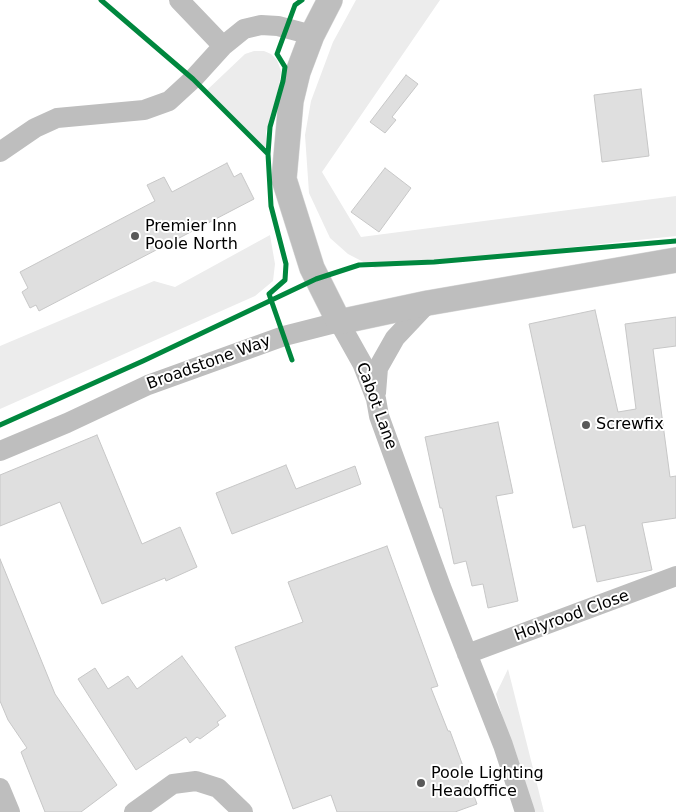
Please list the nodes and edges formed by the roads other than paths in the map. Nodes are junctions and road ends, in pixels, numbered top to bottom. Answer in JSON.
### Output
{"nodes":[{"id":1,"x":179,"y":0,"type":"edge"},
{"id":2,"x":330,"y":0,"type":"edge"},
{"id":3,"x":312,"y":35,"type":"junction"},
{"id":4,"x":222,"y":46,"type":"junction"},
{"id":5,"x":0,"y":152,"type":"edge"},
{"id":6,"x":676,"y":260,"type":"edge"},
{"id":7,"x":428,"y":303,"type":"junction"},
{"id":8,"x":339,"y":322,"type":"junction"},
{"id":9,"x":376,"y":399,"type":"junction"},
{"id":10,"x":0,"y":451,"type":"edge"},
{"id":11,"x":676,"y":576,"type":"edge"},
{"id":12,"x":467,"y":654,"type":"junction"},
{"id":13,"x":0,"y":788,"type":"edge"},
{"id":14,"x":10,"y":812,"type":"edge"},
{"id":15,"x":134,"y":812,"type":"edge"},
{"id":16,"x":243,"y":812,"type":"edge"},
{"id":17,"x":524,"y":812,"type":"edge"}],
"edges":[{"from":1,"to":4,"type":"street"},
{"from":2,"to":3,"type":"main road","name":"Cabot Lane"},
{"from":3,"to":4,"type":"street"},
{"from":3,"to":8,"type":"main road","name":"Cabot Lane"},
{"from":4,"to":5,"type":"street"},
{"from":6,"to":7,"type":"main road","name":"Broadstone Way"},
{"from":7,"to":8,"type":"main road","name":"Broadstone Way"},
{"from":7,"to":9,"type":"street"},
{"from":8,"to":9,"type":"street","name":"Cabot Lane"},
{"from":8,"to":10,"type":"street","name":"Broadstone Way"},
{"from":9,"to":12,"type":"street","name":"Cabot Lane"},
{"from":11,"to":12,"type":"street","name":"Holyrood Close"},
{"from":12,"to":17,"type":"street","name":"Cabot Lane"},
{"from":13,"to":14,"type":"street"},
{"from":15,"to":16,"type":"street"}]}
